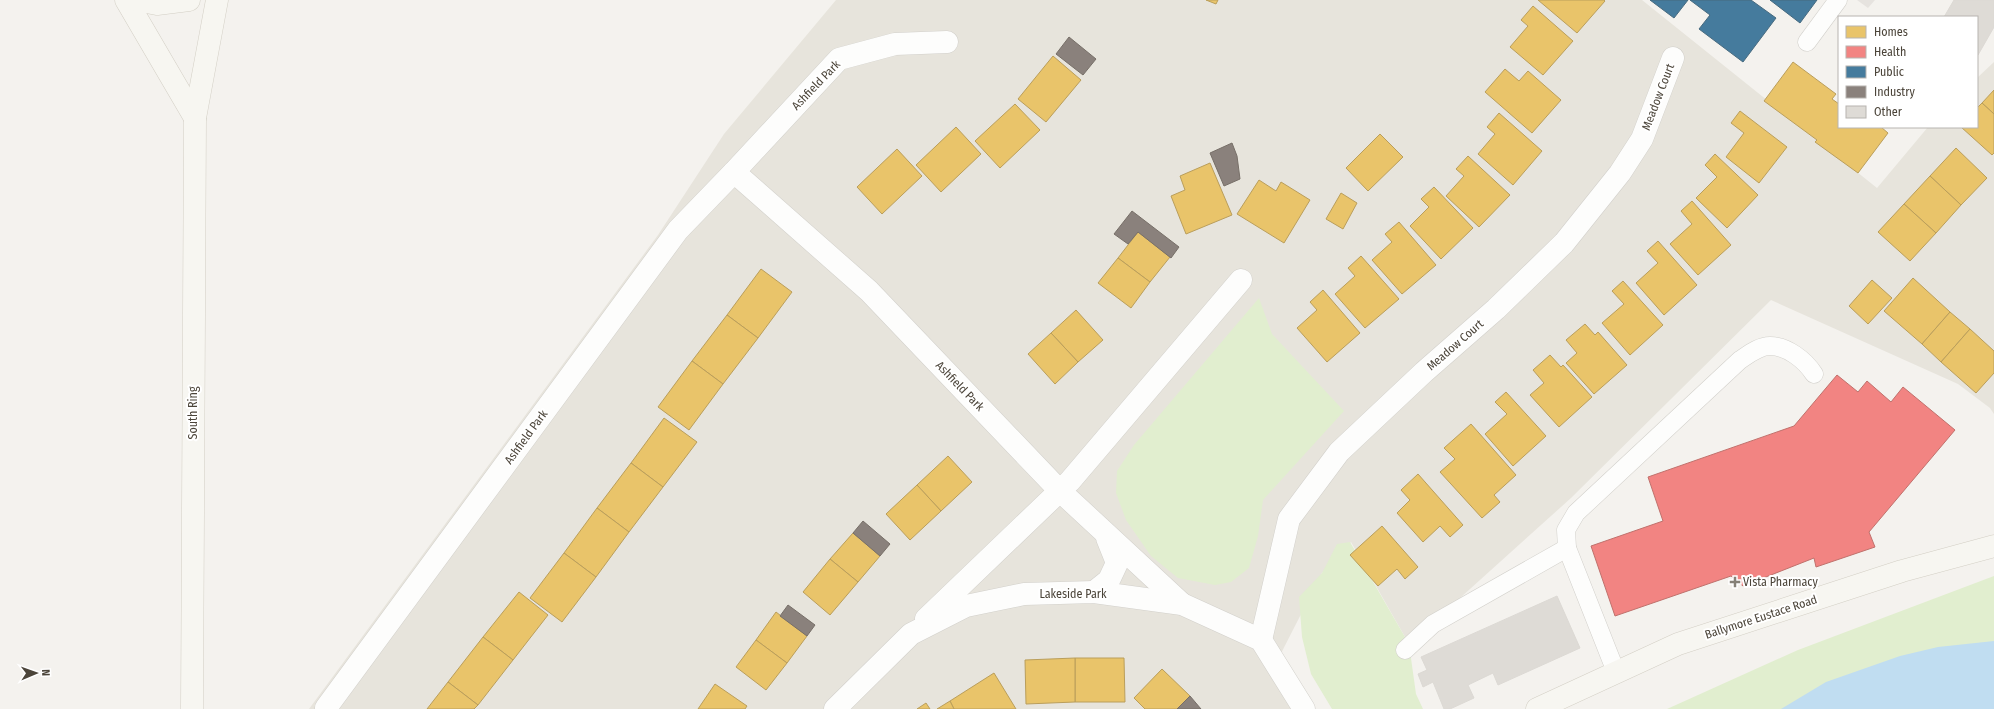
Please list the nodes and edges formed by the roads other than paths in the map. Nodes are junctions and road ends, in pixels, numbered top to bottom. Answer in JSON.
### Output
{"nodes":[{"id":1,"x":126,"y":0,"type":"edge"},
{"id":2,"x":136,"y":0,"type":"edge"},
{"id":3,"x":190,"y":0,"type":"edge"},
{"id":4,"x":216,"y":0,"type":"edge"},
{"id":5,"x":1838,"y":0,"type":"edge"},
{"id":6,"x":947,"y":42,"type":"dead end"},
{"id":7,"x":1807,"y":42,"type":"dead end"},
{"id":8,"x":1673,"y":58,"type":"dead end"},
{"id":9,"x":195,"y":118,"type":"junction"},
{"id":10,"x":734,"y":172,"type":"junction"},
{"id":11,"x":1241,"y":280,"type":"dead end"},
{"id":12,"x":1814,"y":374,"type":"dead end"},
{"id":13,"x":1059,"y":490,"type":"junction"},
{"id":14,"x":1105,"y":534,"type":"junction"},
{"id":15,"x":1994,"y":546,"type":"edge"},
{"id":16,"x":1567,"y":548,"type":"junction"},
{"id":17,"x":1094,"y":592,"type":"junction"},
{"id":18,"x":1182,"y":604,"type":"junction"},
{"id":19,"x":910,"y":634,"type":"junction"},
{"id":20,"x":1262,"y":640,"type":"junction"},
{"id":21,"x":1405,"y":650,"type":"dead end"},
{"id":22,"x":1616,"y":672,"type":"junction"},
{"id":23,"x":326,"y":708,"type":"dead end"},
{"id":24,"x":192,"y":709,"type":"edge"},
{"id":25,"x":835,"y":709,"type":"edge"},
{"id":26,"x":1304,"y":709,"type":"edge"},
{"id":27,"x":1537,"y":709,"type":"edge"}],
"edges":[{"from":1,"to":9,"type":"main road"},
{"from":2,"to":3,"type":"main road"},
{"from":4,"to":9,"type":"main road","name":"South Ring"},
{"from":5,"to":7,"type":"lane"},
{"from":6,"to":10,"type":"street","name":"Ashfield Park"},
{"from":8,"to":20,"type":"street","name":"Meadow Court"},
{"from":9,"to":24,"type":"main road","name":"South Ring"},
{"from":10,"to":13,"type":"street","name":"Ashfield Park"},
{"from":10,"to":23,"type":"street","name":"Ashfield Park"},
{"from":11,"to":13,"type":"street"},
{"from":12,"to":16,"type":"lane"},
{"from":13,"to":14,"type":"street","name":"Ashfield Park"},
{"from":13,"to":19,"type":"street"},
{"from":14,"to":17,"type":"street"},
{"from":14,"to":18,"type":"street","name":"Ashfield Park"},
{"from":15,"to":22,"type":"main road","name":"Ballymore Eustace Road"},
{"from":16,"to":21,"type":"lane"},
{"from":16,"to":22,"type":"lane"},
{"from":17,"to":18,"type":"street","name":"Lakeside Park"},
{"from":17,"to":19,"type":"street","name":"Lakeside Park"},
{"from":18,"to":20,"type":"street","name":"Lakeside Park"},
{"from":19,"to":25,"type":"street","name":"Lakeside Park"},
{"from":20,"to":26,"type":"street"},
{"from":22,"to":27,"type":"main road","name":"Ballymore Eustace Road"}]}
